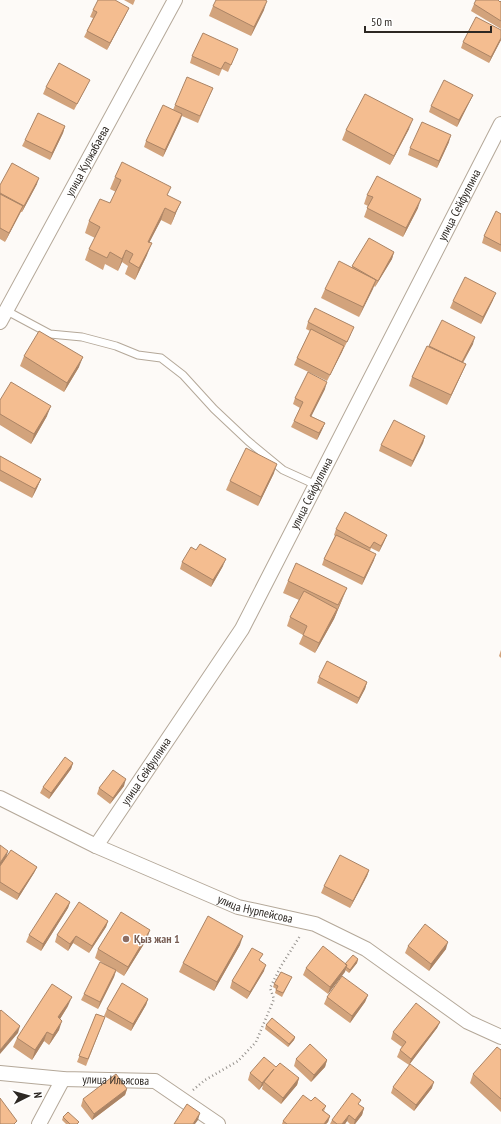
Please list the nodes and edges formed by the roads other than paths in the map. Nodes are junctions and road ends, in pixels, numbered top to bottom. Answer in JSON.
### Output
{"nodes":[{"id":1,"x":175,"y":0,"type":"edge"},
{"id":2,"x":501,"y":124,"type":"edge"},
{"id":3,"x":4,"y":316,"type":"edge"},
{"id":4,"x":316,"y":485,"type":"junction"},
{"id":5,"x":0,"y":798,"type":"edge"},
{"id":6,"x":96,"y":846,"type":"junction"},
{"id":7,"x":501,"y":1037,"type":"edge"},
{"id":8,"x":0,"y":1073,"type":"edge"},
{"id":9,"x":63,"y":1079,"type":"junction"},
{"id":10,"x":39,"y":1124,"type":"edge"},
{"id":11,"x":218,"y":1124,"type":"edge"}],
"edges":[{"from":1,"to":3,"type":"street","name":"улица Кулжабаева"},
{"from":2,"to":4,"type":"street","name":"улица Сейфуллина"},
{"from":3,"to":4,"type":"lane"},
{"from":4,"to":6,"type":"street","name":"улица Сейфуллина"},
{"from":5,"to":6,"type":"street","name":"улица Нурпейсова"},
{"from":6,"to":7,"type":"street","name":"улица Нурпейсова"},
{"from":8,"to":9,"type":"street","name":"улица Ильясова"},
{"from":9,"to":10,"type":"street"},
{"from":9,"to":11,"type":"street","name":"улица Ильясова"}]}
